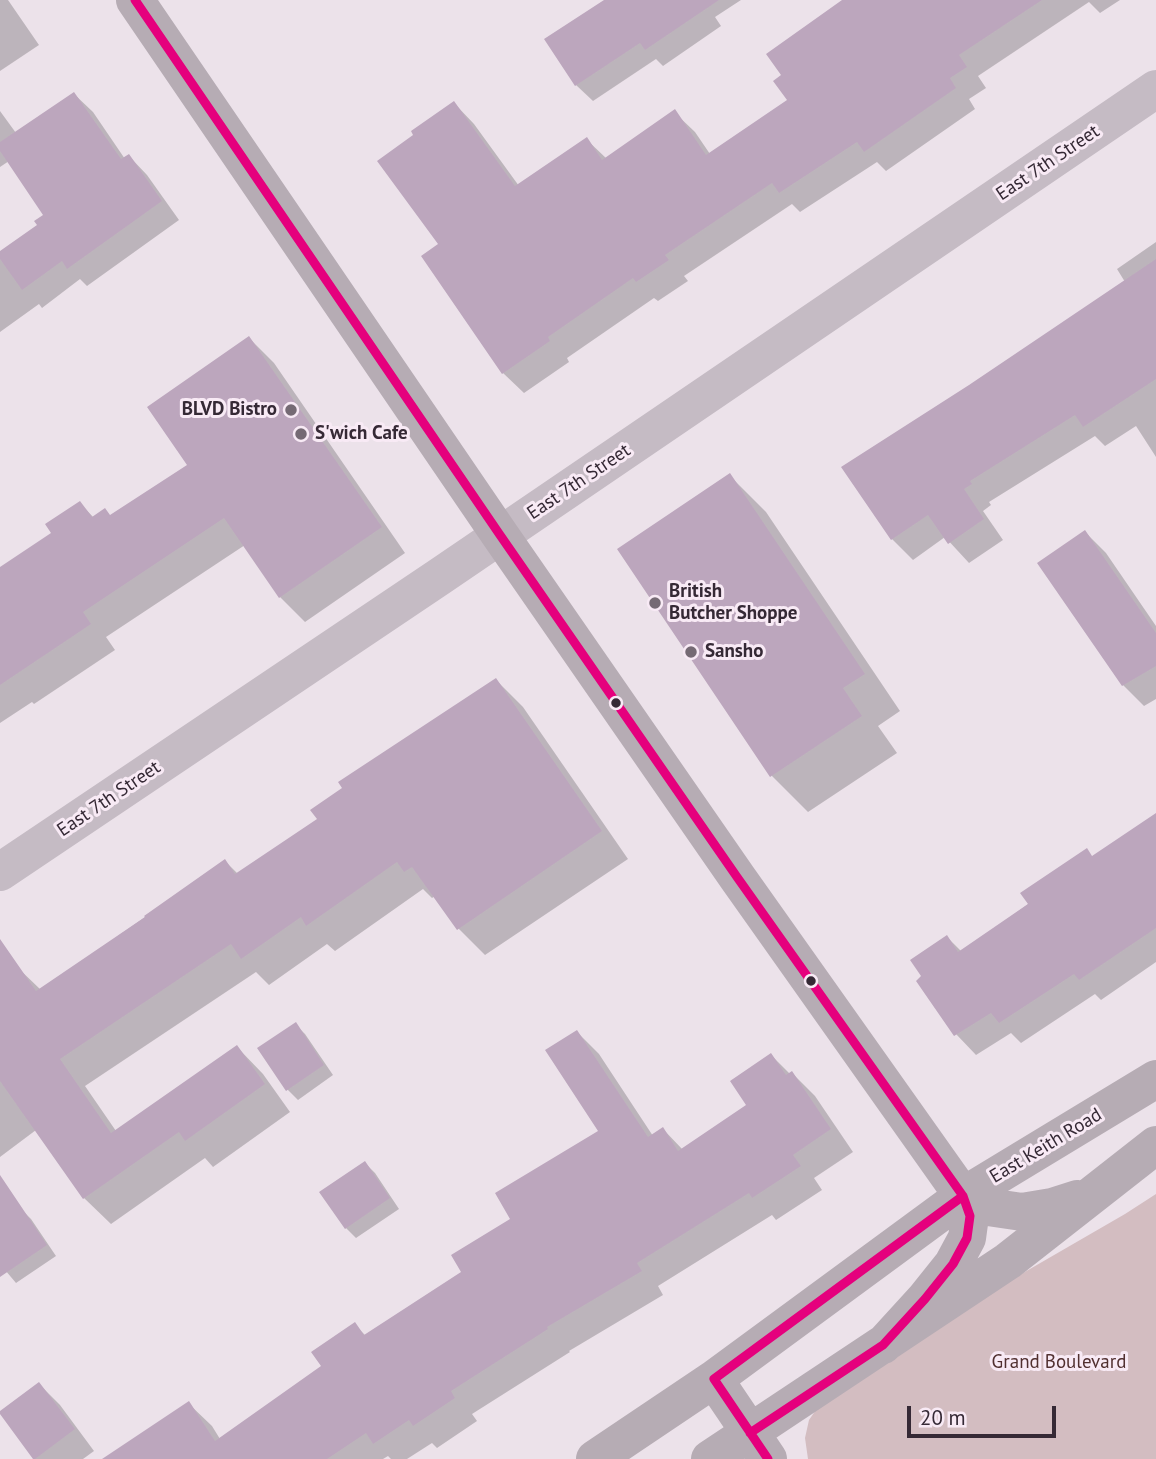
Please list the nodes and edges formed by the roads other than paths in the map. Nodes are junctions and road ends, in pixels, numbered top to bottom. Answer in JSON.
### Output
{"nodes":[{"id":1,"x":135,"y":0,"type":"edge"},
{"id":2,"x":1156,"y":89,"type":"edge"},
{"id":3,"x":500,"y":535,"type":"junction"},
{"id":4,"x":0,"y":872,"type":"edge"},
{"id":5,"x":1156,"y":1079,"type":"edge"},
{"id":6,"x":1156,"y":1145,"type":"edge"},
{"id":7,"x":1095,"y":1193,"type":"junction"},
{"id":8,"x":963,"y":1196,"type":"junction"},
{"id":9,"x":883,"y":1345,"type":"junction"},
{"id":10,"x":714,"y":1379,"type":"junction"},
{"id":11,"x":759,"y":1446,"type":"edge"},
{"id":12,"x":595,"y":1459,"type":"edge"},
{"id":13,"x":710,"y":1459,"type":"edge"}],
"edges":[{"from":1,"to":3,"type":"street"},
{"from":2,"to":3,"type":"street","name":"East 7th Street"},
{"from":3,"to":4,"type":"street","name":"East 7th Street"},
{"from":3,"to":8,"type":"street"},
{"from":5,"to":8,"type":"street","name":"East Keith Road"},
{"from":6,"to":7,"type":"street"},
{"from":7,"to":8,"type":"street"},
{"from":7,"to":9,"type":"street"},
{"from":8,"to":9,"type":"street"},
{"from":8,"to":10,"type":"street","name":"East Keith Road"},
{"from":9,"to":11,"type":"street"},
{"from":10,"to":11,"type":"street"},
{"from":10,"to":12,"type":"street","name":"East Keith Road"},
{"from":11,"to":13,"type":"street"}]}
